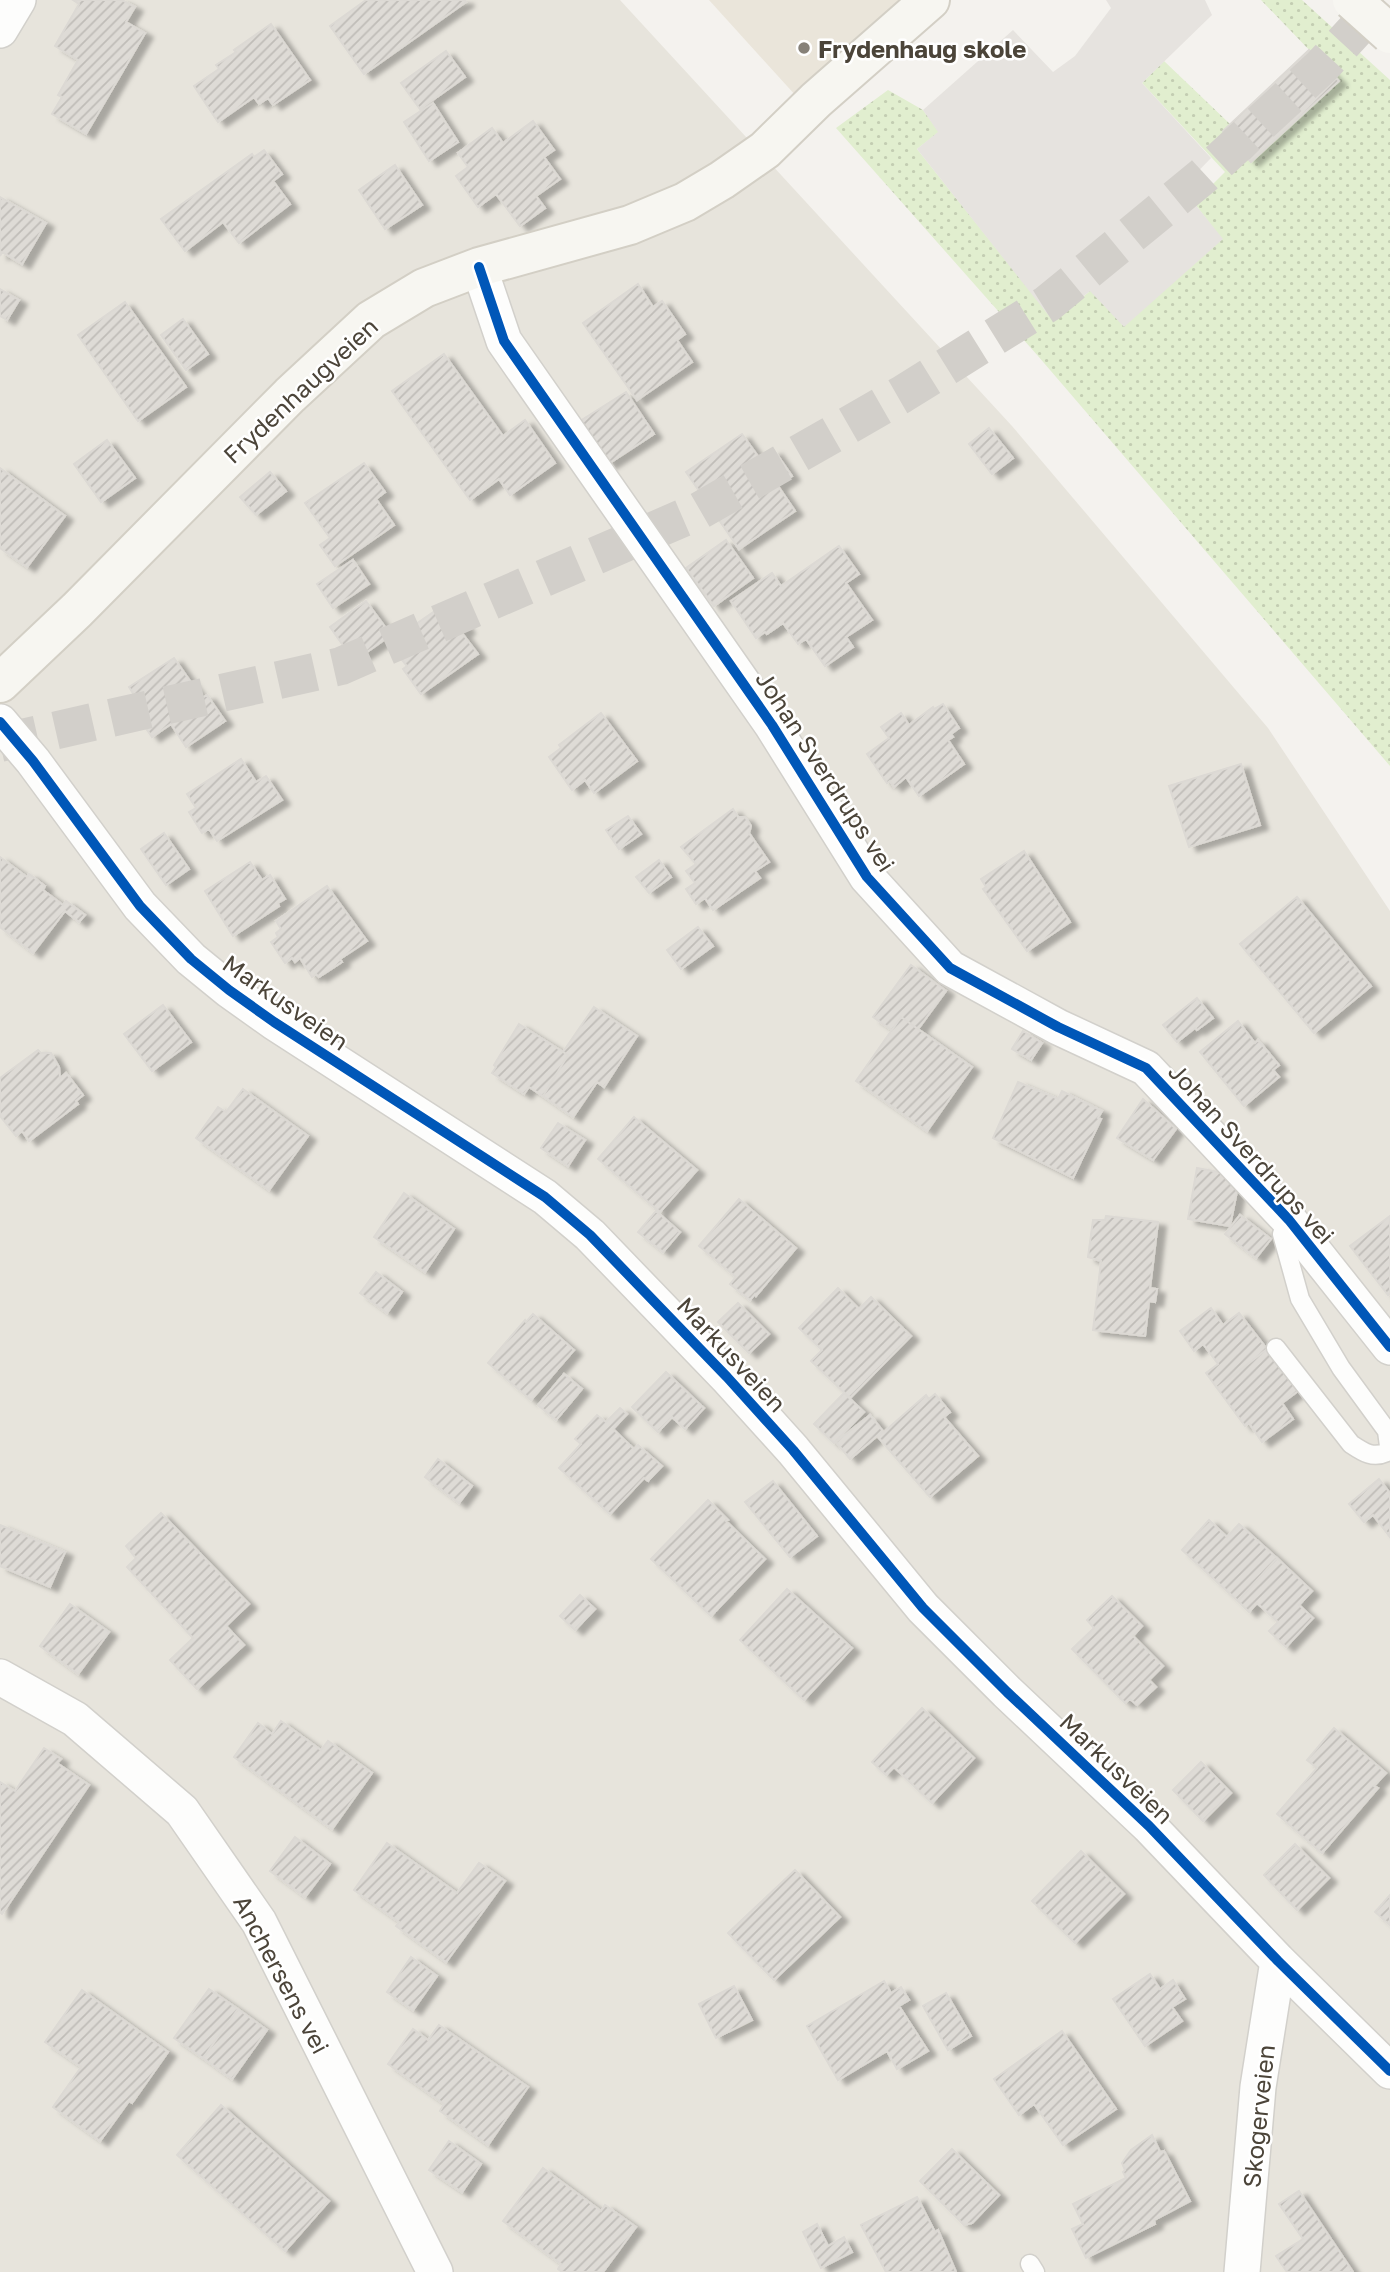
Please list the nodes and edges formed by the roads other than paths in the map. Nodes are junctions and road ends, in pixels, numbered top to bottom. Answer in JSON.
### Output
{"nodes":[{"id":1,"x":18,"y":0,"type":"edge"},
{"id":2,"x":930,"y":0,"type":"edge"},
{"id":3,"x":1352,"y":0,"type":"edge"},
{"id":4,"x":0,"y":30,"type":"edge"},
{"id":5,"x":1390,"y":34,"type":"edge"},
{"id":6,"x":479,"y":267,"type":"junction"},
{"id":7,"x":0,"y":683,"type":"edge"},
{"id":8,"x":0,"y":722,"type":"edge"},
{"id":9,"x":1289,"y":1220,"type":"junction"},
{"id":10,"x":1390,"y":1347,"type":"edge"},
{"id":11,"x":1276,"y":1348,"type":"dead end"},
{"id":12,"x":0,"y":1677,"type":"edge"},
{"id":13,"x":1278,"y":1961,"type":"junction"},
{"id":14,"x":1390,"y":2071,"type":"edge"},
{"id":15,"x":435,"y":2272,"type":"edge"},
{"id":16,"x":1242,"y":2272,"type":"edge"}],
"edges":[{"from":1,"to":4,"type":"street"},
{"from":2,"to":6,"type":"main road","name":"Frydenhaugveien"},
{"from":3,"to":5,"type":"main road","bridge":true},
{"from":6,"to":7,"type":"main road","name":"Frydenhaugveien"},
{"from":6,"to":9,"type":"street","name":"Johan Sverdrups vei"},
{"from":8,"to":13,"type":"street","name":"Markusveien"},
{"from":9,"to":10,"type":"street","name":"Johan Sverdrups vei"},
{"from":9,"to":11,"type":"lane","name":"Johan Sverdrups vei"},
{"from":12,"to":15,"type":"street","name":"Anchersens vei"},
{"from":13,"to":14,"type":"street","name":"Markusveien"},
{"from":13,"to":16,"type":"street","name":"Skogerveien"}]}
